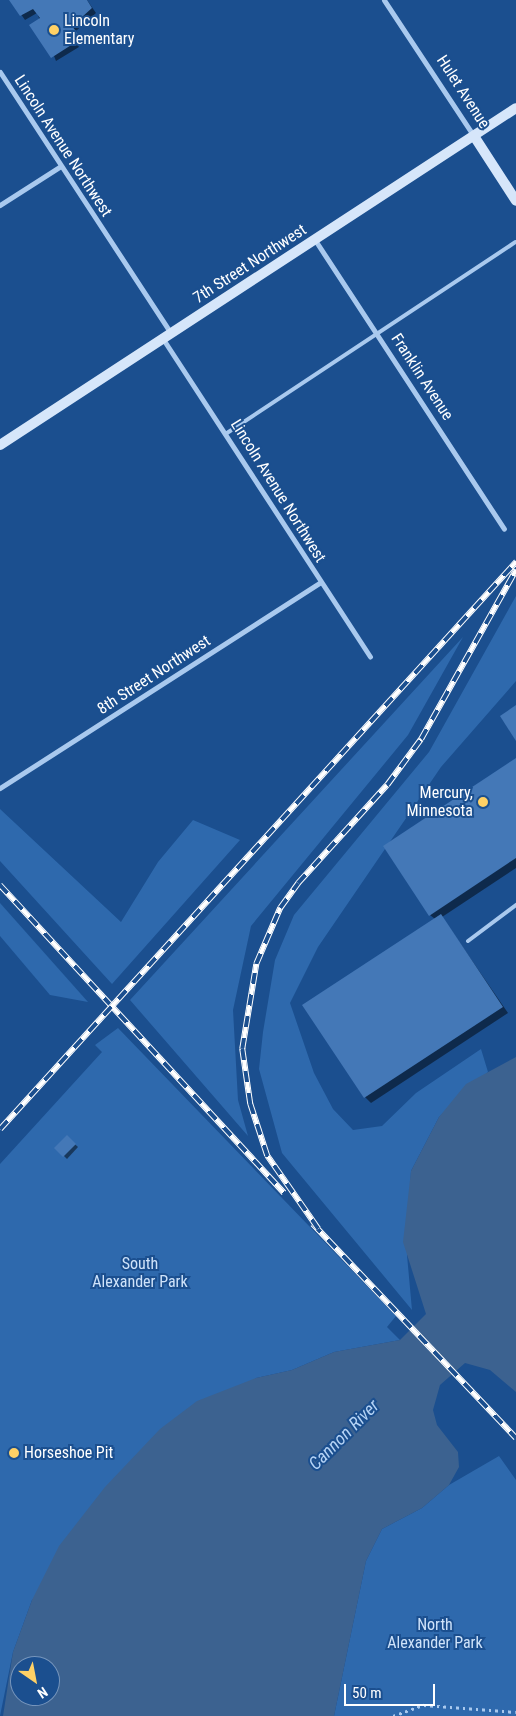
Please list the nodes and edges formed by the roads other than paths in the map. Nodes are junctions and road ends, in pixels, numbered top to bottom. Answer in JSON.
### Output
{"nodes":[{"id":1,"x":384,"y":0,"type":"edge"},
{"id":2,"x":0,"y":72,"type":"edge"},
{"id":3,"x":516,"y":108,"type":"edge"},
{"id":4,"x":474,"y":136,"type":"junction"},
{"id":5,"x":61,"y":166,"type":"junction"},
{"id":6,"x":516,"y":201,"type":"edge"},
{"id":7,"x":0,"y":205,"type":"edge"},
{"id":8,"x":315,"y":240,"type":"junction"},
{"id":9,"x":516,"y":242,"type":"edge"},
{"id":10,"x":379,"y":334,"type":"junction"},
{"id":11,"x":167,"y":336,"type":"junction"},
{"id":12,"x":227,"y":433,"type":"junction"},
{"id":13,"x":0,"y":445,"type":"edge"},
{"id":14,"x":504,"y":529,"type":"dead end"},
{"id":15,"x":321,"y":582,"type":"junction"},
{"id":16,"x":370,"y":657,"type":"dead end"},
{"id":17,"x":0,"y":788,"type":"edge"},
{"id":18,"x":516,"y":904,"type":"edge"},
{"id":19,"x":468,"y":941,"type":"dead end"}],
"edges":[{"from":1,"to":4,"type":"street","name":"Hulet Avenue"},
{"from":2,"to":5,"type":"street","name":"Lincoln Avenue Northwest"},
{"from":3,"to":4,"type":"street","name":"7th Street Northwest"},
{"from":4,"to":6,"type":"street","name":"Hulet Avenue"},
{"from":4,"to":8,"type":"street","name":"7th Street Northwest"},
{"from":5,"to":7,"type":"street"},
{"from":5,"to":11,"type":"street","name":"Lincoln Avenue Northwest"},
{"from":8,"to":10,"type":"street","name":"Franklin Avenue"},
{"from":8,"to":11,"type":"street","name":"7th Street Northwest"},
{"from":9,"to":10,"type":"lane"},
{"from":10,"to":12,"type":"lane"},
{"from":10,"to":14,"type":"street","name":"Franklin Avenue"},
{"from":11,"to":12,"type":"street","name":"Lincoln Avenue Northwest"},
{"from":11,"to":13,"type":"street","name":"7th Street Northwest"},
{"from":12,"to":15,"type":"street","name":"Lincoln Avenue Northwest"},
{"from":15,"to":16,"type":"street","name":"Lincoln Avenue Northwest"},
{"from":15,"to":17,"type":"street","name":"8th Street Northwest"},
{"from":18,"to":19,"type":"lane"}]}
